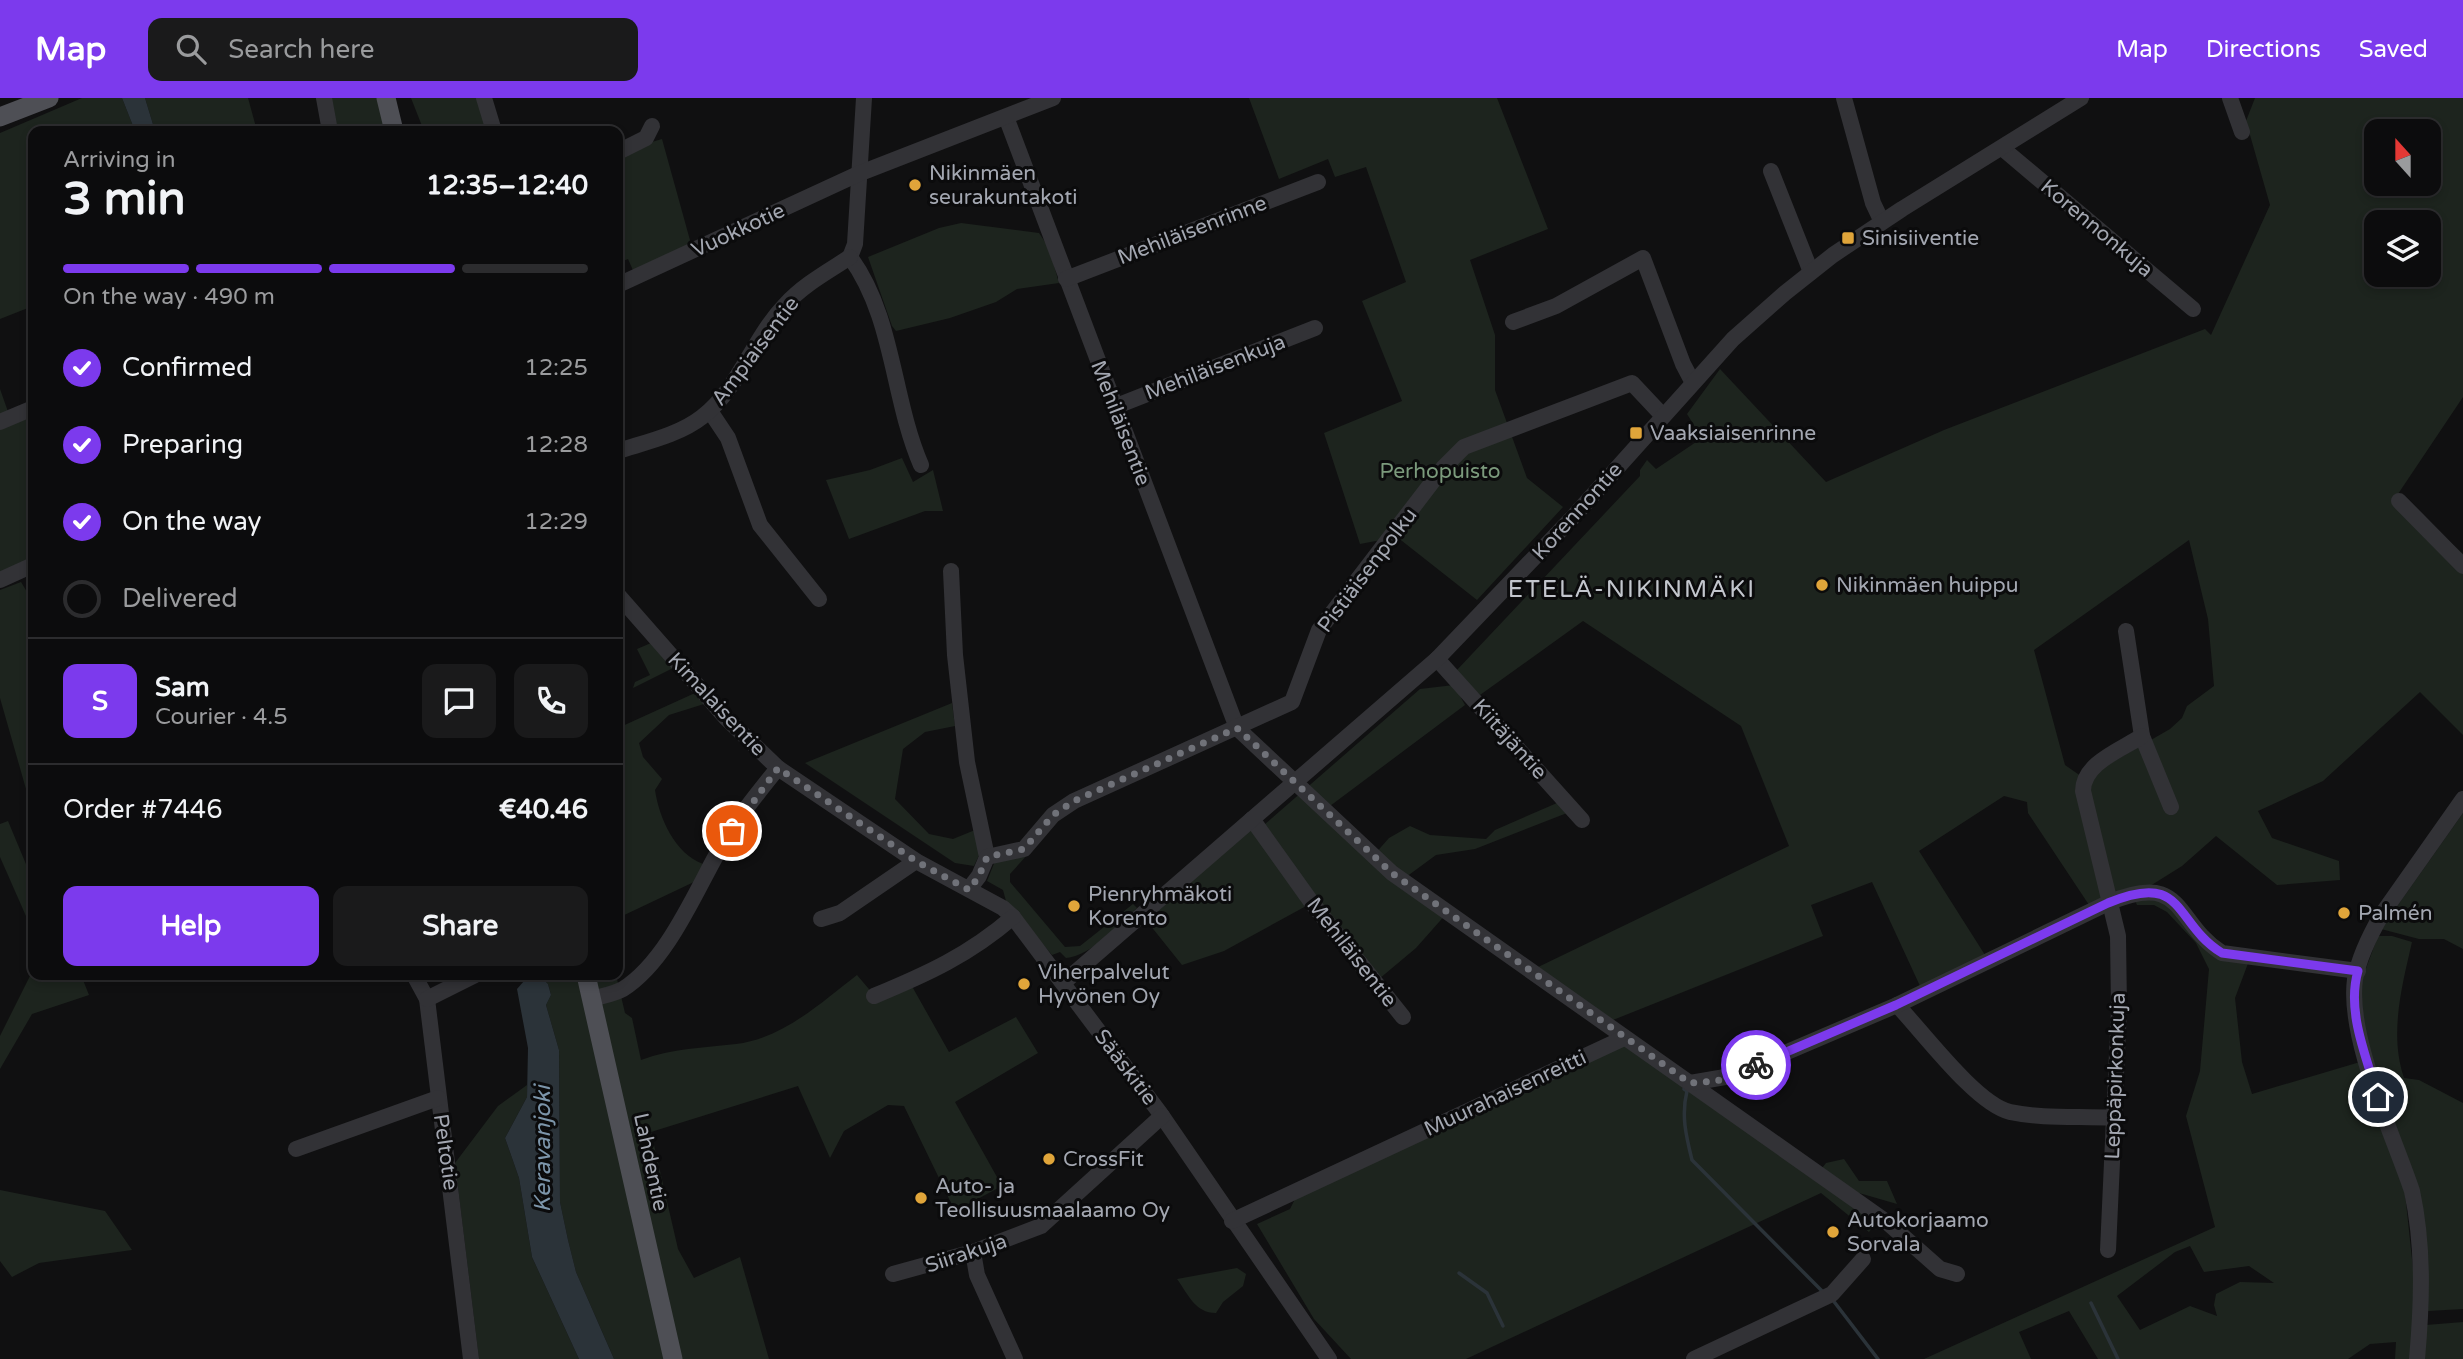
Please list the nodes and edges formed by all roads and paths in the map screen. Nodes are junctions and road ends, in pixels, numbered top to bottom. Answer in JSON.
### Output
{"nodes":[{"id":1,"x":49,"y":98,"type":"edge"},
{"id":2,"x":324,"y":98,"type":"edge"},
{"id":3,"x":386,"y":98,"type":"edge"},
{"id":4,"x":484,"y":98,"type":"edge"},
{"id":5,"x":864,"y":98,"type":"edge"},
{"id":6,"x":1053,"y":98,"type":"edge"},
{"id":7,"x":2081,"y":98,"type":"edge"},
{"id":8,"x":2230,"y":98,"type":"edge"},
{"id":9,"x":1849,"y":99,"type":"edge"},
{"id":10,"x":0,"y":117,"type":"edge"},
{"id":11,"x":1006,"y":117,"type":"junction"},
{"id":12,"x":329,"y":126,"type":"edge"},
{"id":13,"x":393,"y":126,"type":"edge"},
{"id":14,"x":492,"y":126,"type":"edge"},
{"id":15,"x":652,"y":126,"type":"dead end"},
{"id":16,"x":2242,"y":132,"type":"dead end"},
{"id":17,"x":2002,"y":148,"type":"junction"},
{"id":18,"x":623,"y":150,"type":"edge"},
{"id":19,"x":1771,"y":171,"type":"dead end"},
{"id":20,"x":858,"y":174,"type":"junction"},
{"id":21,"x":1318,"y":182,"type":"dead end"},
{"id":22,"x":1882,"y":222,"type":"junction"},
{"id":23,"x":850,"y":257,"type":"junction"},
{"id":24,"x":1811,"y":272,"type":"junction"},
{"id":25,"x":1066,"y":279,"type":"junction"},
{"id":26,"x":623,"y":283,"type":"edge"},
{"id":27,"x":2193,"y":309,"type":"dead end"},
{"id":28,"x":1513,"y":322,"type":"dead end"},
{"id":29,"x":1315,"y":328,"type":"dead end"},
{"id":30,"x":1693,"y":383,"type":"junction"},
{"id":31,"x":1114,"y":407,"type":"junction"},
{"id":32,"x":28,"y":410,"type":"edge"},
{"id":33,"x":710,"y":411,"type":"junction"},
{"id":34,"x":1662,"y":416,"type":"junction"},
{"id":35,"x":0,"y":422,"type":"edge"},
{"id":36,"x":623,"y":449,"type":"edge"},
{"id":37,"x":921,"y":464,"type":"dead end"},
{"id":38,"x":2399,"y":501,"type":"dead end"},
{"id":39,"x":2463,"y":566,"type":"edge"},
{"id":40,"x":951,"y":571,"type":"dead end"},
{"id":41,"x":28,"y":573,"type":"edge"},
{"id":42,"x":0,"y":580,"type":"edge"},
{"id":43,"x":818,"y":599,"type":"dead end"},
{"id":44,"x":623,"y":601,"type":"edge"},
{"id":45,"x":2126,"y":631,"type":"dead end"},
{"id":46,"x":1437,"y":659,"type":"junction"},
{"id":47,"x":1237,"y":728,"type":"junction"},
{"id":48,"x":2142,"y":736,"type":"junction"},
{"id":49,"x":778,"y":768,"type":"junction"},
{"id":50,"x":1295,"y":780,"type":"junction"},
{"id":51,"x":2463,"y":799,"type":"edge"},
{"id":52,"x":2171,"y":807,"type":"dead end"},
{"id":53,"x":1252,"y":819,"type":"junction"},
{"id":54,"x":1582,"y":820,"type":"dead end"},
{"id":55,"x":987,"y":857,"type":"junction"},
{"id":56,"x":916,"y":861,"type":"junction"},
{"id":57,"x":969,"y":890,"type":"junction"},
{"id":58,"x":2108,"y":903,"type":"junction"},
{"id":59,"x":1013,"y":917,"type":"junction"},
{"id":60,"x":821,"y":919,"type":"dead end"},
{"id":61,"x":2358,"y":971,"type":"junction"},
{"id":62,"x":417,"y":980,"type":"edge"},
{"id":63,"x":465,"y":980,"type":"edge"},
{"id":64,"x":587,"y":980,"type":"edge"},
{"id":65,"x":1063,"y":983,"type":"junction"},
{"id":66,"x":874,"y":996,"type":"dead end"},
{"id":67,"x":427,"y":999,"type":"junction"},
{"id":68,"x":592,"y":999,"type":"junction"},
{"id":69,"x":1896,"y":1005,"type":"junction"},
{"id":70,"x":1402,"y":1017,"type":"dead end"},
{"id":71,"x":1624,"y":1038,"type":"junction"},
{"id":72,"x":1690,"y":1083,"type":"junction"},
{"id":73,"x":439,"y":1098,"type":"junction"},
{"id":74,"x":1162,"y":1116,"type":"junction"},
{"id":75,"x":2113,"y":1118,"type":"junction"},
{"id":76,"x":296,"y":1149,"type":"dead end"},
{"id":77,"x":1233,"y":1221,"type":"junction"},
{"id":78,"x":2108,"y":1250,"type":"dead end"},
{"id":79,"x":973,"y":1252,"type":"junction"},
{"id":80,"x":1863,"y":1259,"type":"dead end"},
{"id":81,"x":893,"y":1274,"type":"dead end"},
{"id":82,"x":1957,"y":1274,"type":"dead end"},
{"id":83,"x":471,"y":1359,"type":"edge"},
{"id":84,"x":673,"y":1359,"type":"edge"},
{"id":85,"x":1015,"y":1359,"type":"edge"},
{"id":86,"x":1329,"y":1359,"type":"edge"},
{"id":87,"x":1694,"y":1359,"type":"edge"},
{"id":88,"x":2417,"y":1359,"type":"edge"}],
"edges":[{"from":1,"to":10,"type":"main road"},
{"from":2,"to":12,"type":"street"},
{"from":3,"to":13,"type":"main road"},
{"from":4,"to":14,"type":"street"},
{"from":5,"to":20,"type":"street"},
{"from":6,"to":11,"type":"street","name":"Vuokkotie"},
{"from":7,"to":17,"type":"street","name":"Korennontie"},
{"from":8,"to":16,"type":"street"},
{"from":9,"to":22,"type":"street"},
{"from":11,"to":20,"type":"street","name":"Vuokkotie"},
{"from":11,"to":25,"type":"street","name":"Mehiläisentie"},
{"from":15,"to":18,"type":"street"},
{"from":17,"to":22,"type":"street","name":"Korennontie"},
{"from":17,"to":27,"type":"street","name":"Korennonkuja"},
{"from":19,"to":24,"type":"street"},
{"from":20,"to":23,"type":"street"},
{"from":20,"to":26,"type":"street","name":"Vuokkotie"},
{"from":21,"to":25,"type":"street","name":"Mehiläisenrinne"},
{"from":22,"to":24,"type":"street","name":"Korennontie"},
{"from":23,"to":33,"type":"street","name":"Ampiaisentie"},
{"from":23,"to":37,"type":"street"},
{"from":24,"to":30,"type":"street","name":"Korennontie"},
{"from":25,"to":31,"type":"street","name":"Mehiläisentie"},
{"from":28,"to":30,"type":"street"},
{"from":29,"to":31,"type":"street","name":"Mehiläisenkuja"},
{"from":30,"to":34,"type":"street","name":"Korennontie"},
{"from":31,"to":47,"type":"street","name":"Mehiläisentie"},
{"from":32,"to":35,"type":"street"},
{"from":33,"to":36,"type":"street","name":"Ampiaisentie"},
{"from":33,"to":43,"type":"street"},
{"from":34,"to":46,"type":"street","name":"Korennontie"},
{"from":34,"to":47,"type":"street","name":"Pistiäisenpolku"},
{"from":38,"to":39,"type":"street"},
{"from":40,"to":55,"type":"street"},
{"from":41,"to":42,"type":"street"},
{"from":44,"to":49,"type":"street","name":"Kimalaisentie"},
{"from":45,"to":48,"type":"street"},
{"from":46,"to":50,"type":"street","name":"Korennontie"},
{"from":46,"to":54,"type":"street","name":"Kiitäjäntie"},
{"from":47,"to":50,"type":"street"},
{"from":47,"to":55,"type":"street"},
{"from":48,"to":52,"type":"street"},
{"from":48,"to":58,"type":"street","name":"Leppäpirkonkuja"},
{"from":49,"to":56,"type":"street","name":"Kimalaisentie"},
{"from":49,"to":68,"type":"street"},
{"from":50,"to":53,"type":"street","name":"Korennontie"},
{"from":50,"to":71,"type":"street"},
{"from":51,"to":61,"type":"street"},
{"from":53,"to":65,"type":"street","name":"Korennontie"},
{"from":53,"to":70,"type":"street","name":"Mehiläisentie"},
{"from":55,"to":57,"type":"street"},
{"from":56,"to":57,"type":"street","name":"Kimalaisentie"},
{"from":56,"to":60,"type":"street"},
{"from":57,"to":59,"type":"street","name":"Sääskitie"},
{"from":58,"to":61,"type":"street"},
{"from":58,"to":69,"type":"street"},
{"from":58,"to":75,"type":"street","name":"Leppäpirkonkuja"},
{"from":59,"to":65,"type":"street","name":"Sääskitie"},
{"from":59,"to":66,"type":"street"},
{"from":61,"to":88,"type":"street"},
{"from":62,"to":67,"type":"street"},
{"from":63,"to":67,"type":"street"},
{"from":64,"to":68,"type":"main road","name":"Lahdentie"},
{"from":65,"to":74,"type":"street","name":"Sääskitie"},
{"from":67,"to":73,"type":"street","name":"Peltotie"},
{"from":68,"to":84,"type":"main road","name":"Lahdentie"},
{"from":69,"to":72,"type":"street"},
{"from":69,"to":75,"type":"street"},
{"from":71,"to":72,"type":"street"},
{"from":71,"to":77,"type":"street","name":"Muurahaisenreitti"},
{"from":72,"to":82,"type":"street"},
{"from":73,"to":76,"type":"street"},
{"from":73,"to":83,"type":"street","name":"Peltotie"},
{"from":74,"to":77,"type":"street","name":"Sääskitie"},
{"from":74,"to":79,"type":"street","name":"Siirakuja"},
{"from":75,"to":78,"type":"street","name":"Leppäpirkonkuja"},
{"from":77,"to":86,"type":"street","name":"Sääskitie"},
{"from":79,"to":81,"type":"street","name":"Siirakuja"},
{"from":79,"to":85,"type":"street"},
{"from":80,"to":87,"type":"street"}]}
